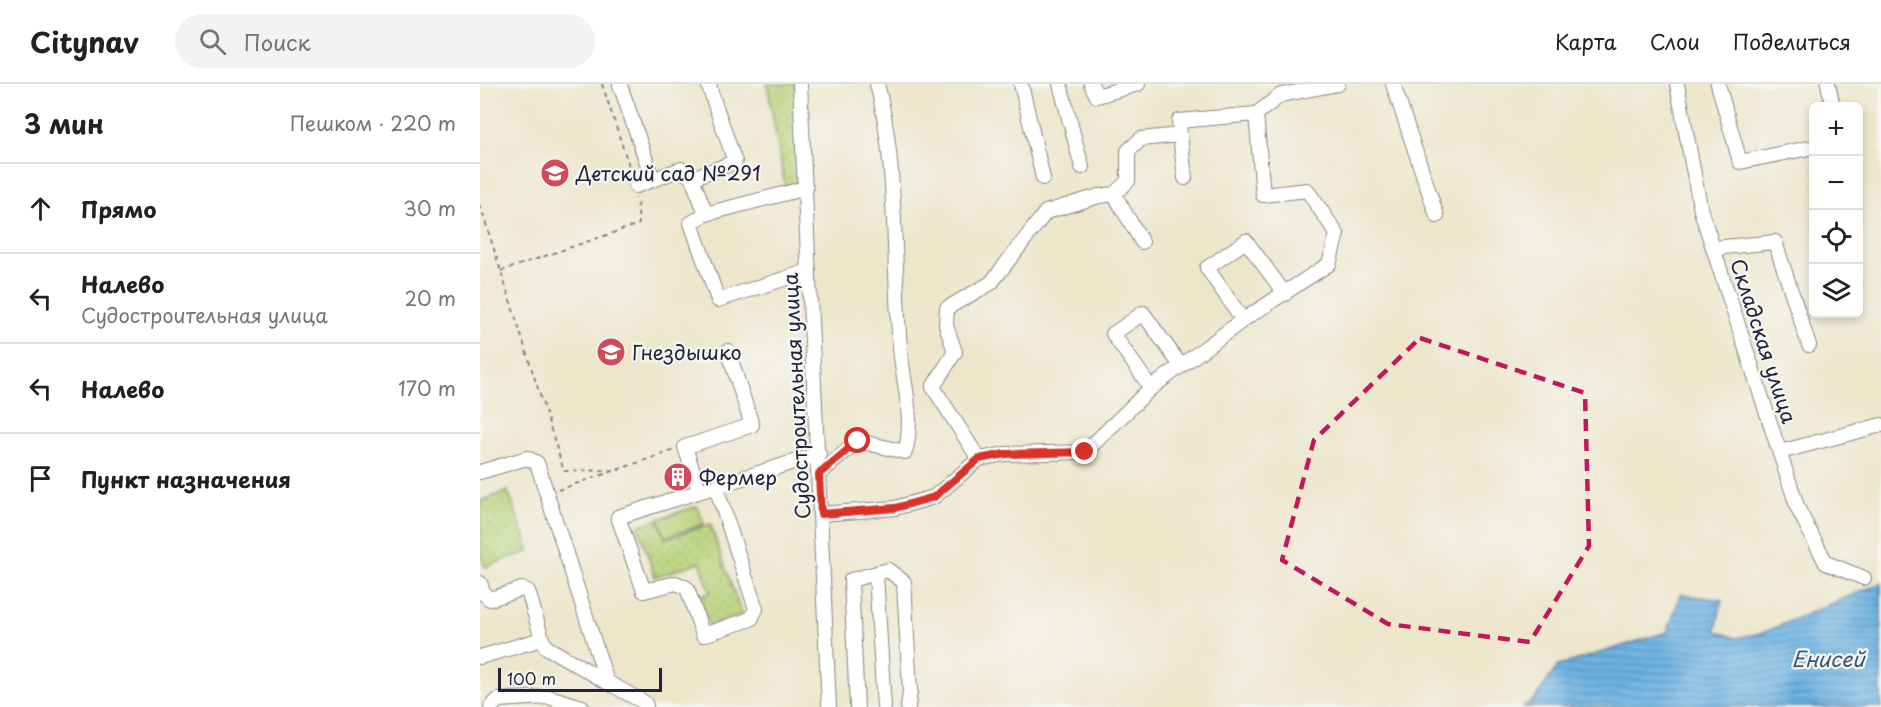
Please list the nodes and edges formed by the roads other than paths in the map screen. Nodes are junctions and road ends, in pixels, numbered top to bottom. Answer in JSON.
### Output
{"nodes":[{"id":1,"x":710,"y":84,"type":"edge"},
{"id":2,"x":800,"y":84,"type":"edge"},
{"id":3,"x":877,"y":84,"type":"edge"},
{"id":4,"x":1021,"y":84,"type":"edge"},
{"id":5,"x":1060,"y":84,"type":"edge"},
{"id":6,"x":1091,"y":84,"type":"edge"},
{"id":7,"x":1138,"y":84,"type":"edge"},
{"id":8,"x":1338,"y":84,"type":"edge"},
{"id":9,"x":1393,"y":84,"type":"edge"},
{"id":10,"x":1677,"y":84,"type":"edge"},
{"id":11,"x":1718,"y":84,"type":"edge"},
{"id":12,"x":1828,"y":84,"type":"edge"},
{"id":13,"x":620,"y":85,"type":"edge"},
{"id":14,"x":1832,"y":102,"type":"edge"},
{"id":15,"x":1256,"y":114,"type":"junction"},
{"id":16,"x":1180,"y":135,"type":"junction"},
{"id":17,"x":1809,"y":148,"type":"edge"},
{"id":18,"x":1082,"y":167,"type":"dead end"},
{"id":19,"x":692,"y":178,"type":"junction"},
{"id":20,"x":1043,"y":178,"type":"dead end"},
{"id":21,"x":1185,"y":178,"type":"dead end"},
{"id":22,"x":653,"y":180,"type":"junction"},
{"id":23,"x":636,"y":186,"type":"road end"},
{"id":24,"x":806,"y":188,"type":"junction"},
{"id":25,"x":1114,"y":194,"type":"junction"},
{"id":26,"x":706,"y":214,"type":"junction"},
{"id":27,"x":1437,"y":216,"type":"dead end"},
{"id":28,"x":1142,"y":242,"type":"dead end"},
{"id":29,"x":1714,"y":248,"type":"junction"},
{"id":30,"x":809,"y":271,"type":"junction"},
{"id":31,"x":1285,"y":294,"type":"junction"},
{"id":32,"x":1243,"y":320,"type":"junction"},
{"id":33,"x":1809,"y":345,"type":"dead end"},
{"id":34,"x":728,"y":351,"type":"dead end"},
{"id":35,"x":1181,"y":366,"type":"junction"},
{"id":36,"x":1151,"y":388,"type":"junction"},
{"id":37,"x":1881,"y":425,"type":"edge"},
{"id":38,"x":1780,"y":452,"type":"junction"},
{"id":39,"x":819,"y":453,"type":"junction"},
{"id":40,"x":979,"y":459,"type":"junction"},
{"id":41,"x":480,"y":472,"type":"edge"},
{"id":42,"x":819,"y":474,"type":"junction"},
{"id":43,"x":716,"y":487,"type":"junction"},
{"id":44,"x":699,"y":490,"type":"junction"},
{"id":45,"x":821,"y":514,"type":"junction"},
{"id":46,"x":876,"y":574,"type":"junction"},
{"id":47,"x":1864,"y":578,"type":"dead end"},
{"id":48,"x":480,"y":583,"type":"edge"},
{"id":49,"x":542,"y":639,"type":"junction"},
{"id":50,"x":854,"y":649,"type":"junction"},
{"id":51,"x":827,"y":651,"type":"junction"},
{"id":52,"x":480,"y":657,"type":"edge"},
{"id":53,"x":607,"y":682,"type":"junction"},
{"id":54,"x":491,"y":707,"type":"edge"},
{"id":55,"x":582,"y":707,"type":"edge"},
{"id":56,"x":646,"y":707,"type":"edge"},
{"id":57,"x":829,"y":707,"type":"edge"},
{"id":58,"x":857,"y":707,"type":"edge"},
{"id":59,"x":884,"y":707,"type":"edge"},
{"id":60,"x":908,"y":707,"type":"edge"}],
"edges":[{"from":1,"to":19,"type":"street"},
{"from":2,"to":24,"type":"street","name":"Судостроительная улица"},
{"from":3,"to":42,"type":"street"},
{"from":4,"to":20,"type":"street"},
{"from":5,"to":18,"type":"street"},
{"from":6,"to":7,"type":"street"},
{"from":8,"to":15,"type":"street"},
{"from":9,"to":27,"type":"street"},
{"from":10,"to":29,"type":"street","name":"Складская улица"},
{"from":11,"to":17,"type":"street"},
{"from":12,"to":14,"type":"street"},
{"from":13,"to":22,"type":"street"},
{"from":15,"to":16,"type":"street"},
{"from":15,"to":31,"type":"street"},
{"from":16,"to":21,"type":"street"},
{"from":16,"to":25,"type":"street"},
{"from":19,"to":22,"type":"street"},
{"from":19,"to":26,"type":"street"},
{"from":22,"to":23,"type":"street"},
{"from":24,"to":26,"type":"street"},
{"from":24,"to":30,"type":"street","name":"Судостроительная улица"},
{"from":25,"to":28,"type":"street"},
{"from":25,"to":40,"type":"street"},
{"from":26,"to":30,"type":"street"},
{"from":29,"to":33,"type":"street"},
{"from":29,"to":38,"type":"street","name":"Складская улица"},
{"from":30,"to":39,"type":"street","name":"Судостроительная улица"},
{"from":31,"to":32,"type":"street"},
{"from":31,"to":32,"type":"street"},
{"from":32,"to":35,"type":"street"},
{"from":34,"to":44,"type":"street"},
{"from":35,"to":36,"type":"street"},
{"from":35,"to":36,"type":"street"},
{"from":36,"to":40,"type":"street"},
{"from":37,"to":38,"type":"street"},
{"from":38,"to":47,"type":"street","name":"Складская улица"},
{"from":39,"to":42,"type":"street","name":"Судостроительная улица"},
{"from":39,"to":43,"type":"street"},
{"from":40,"to":45,"type":"street"},
{"from":41,"to":53,"type":"street"},
{"from":42,"to":45,"type":"street","name":"Судостроительная улица"},
{"from":43,"to":44,"type":"street"},
{"from":43,"to":44,"type":"street"},
{"from":45,"to":51,"type":"street","name":"Судостроительная улица"},
{"from":46,"to":50,"type":"street"},
{"from":46,"to":59,"type":"street"},
{"from":46,"to":60,"type":"street"},
{"from":48,"to":49,"type":"street"},
{"from":49,"to":52,"type":"street"},
{"from":49,"to":53,"type":"street"},
{"from":50,"to":51,"type":"street"},
{"from":50,"to":58,"type":"street"},
{"from":51,"to":57,"type":"street","name":"Судостроительная улица"},
{"from":53,"to":56,"type":"street"},
{"from":54,"to":55,"type":"street"}]}
